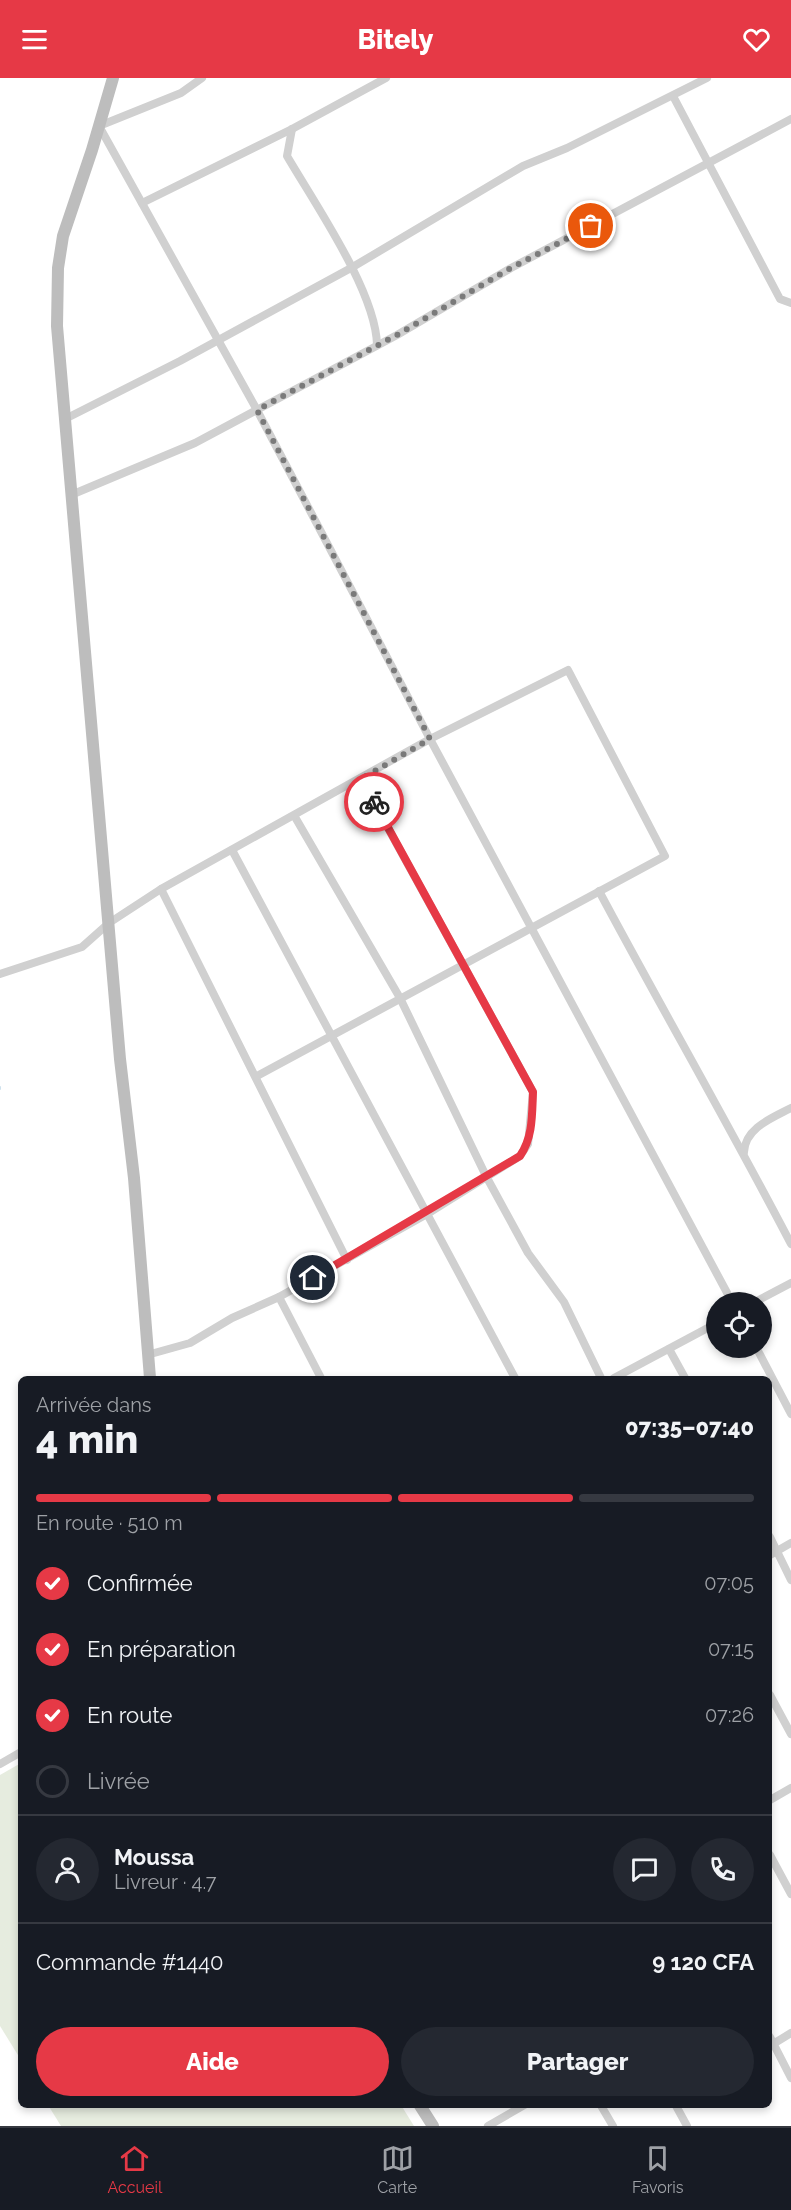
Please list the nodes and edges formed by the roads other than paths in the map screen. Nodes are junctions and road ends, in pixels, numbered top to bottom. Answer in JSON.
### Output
{"nodes":[{"id":1,"x":113,"y":78,"type":"edge"},
{"id":2,"x":202,"y":78,"type":"edge"},
{"id":3,"x":707,"y":78,"type":"edge"},
{"id":4,"x":380,"y":79,"type":"edge"},
{"id":5,"x":673,"y":96,"type":"junction"},
{"id":6,"x":791,"y":119,"type":"edge"},
{"id":7,"x":99,"y":126,"type":"junction"},
{"id":8,"x":292,"y":129,"type":"junction"},
{"id":9,"x":710,"y":164,"type":"junction"},
{"id":10,"x":142,"y":203,"type":"junction"},
{"id":11,"x":351,"y":268,"type":"junction"},
{"id":12,"x":791,"y":303,"type":"edge"},
{"id":13,"x":218,"y":339,"type":"junction"},
{"id":14,"x":377,"y":345,"type":"junction"},
{"id":15,"x":257,"y":410,"type":"junction"},
{"id":16,"x":65,"y":419,"type":"junction"},
{"id":17,"x":71,"y":495,"type":"junction"},
{"id":18,"x":430,"y":739,"type":"junction"},
{"id":19,"x":361,"y":779,"type":"junction"},
{"id":20,"x":295,"y":817,"type":"junction"},
{"id":21,"x":232,"y":850,"type":"junction"},
{"id":22,"x":161,"y":889,"type":"junction"},
{"id":23,"x":599,"y":891,"type":"junction"},
{"id":24,"x":109,"y":923,"type":"junction"},
{"id":25,"x":531,"y":928,"type":"junction"},
{"id":26,"x":462,"y":965,"type":"junction"},
{"id":27,"x":0,"y":974,"type":"edge"},
{"id":28,"x":400,"y":998,"type":"junction"},
{"id":29,"x":331,"y":1038,"type":"junction"},
{"id":30,"x":257,"y":1076,"type":"junction"},
{"id":31,"x":791,"y":1108,"type":"edge"},
{"id":32,"x":744,"y":1152,"type":"junction"},
{"id":33,"x":486,"y":1176,"type":"junction"},
{"id":34,"x":427,"y":1214,"type":"junction"},
{"id":35,"x":791,"y":1244,"type":"edge"},
{"id":36,"x":347,"y":1260,"type":"junction"},
{"id":37,"x":791,"y":1283,"type":"edge"},
{"id":38,"x":727,"y":1292,"type":"edge"},
{"id":39,"x":772,"y":1293,"type":"edge"},
{"id":40,"x":279,"y":1297,"type":"junction"},
{"id":41,"x":706,"y":1329,"type":"edge"},
{"id":42,"x":669,"y":1349,"type":"junction"},
{"id":43,"x":147,"y":1355,"type":"junction"},
{"id":44,"x":762,"y":1358,"type":"edge"},
{"id":45,"x":150,"y":1376,"type":"edge"},
{"id":46,"x":320,"y":1376,"type":"edge"},
{"id":47,"x":514,"y":1376,"type":"edge"},
{"id":48,"x":600,"y":1376,"type":"edge"},
{"id":49,"x":618,"y":1376,"type":"edge"},
{"id":50,"x":684,"y":1376,"type":"edge"},
{"id":51,"x":771,"y":1376,"type":"edge"},
{"id":52,"x":772,"y":1378,"type":"edge"},
{"id":53,"x":791,"y":1414,"type":"edge"},
{"id":54,"x":791,"y":1543,"type":"edge"},
{"id":55,"x":773,"y":1553,"type":"edge"},
{"id":56,"x":791,"y":1580,"type":"edge"},
{"id":57,"x":772,"y":1699,"type":"edge"},
{"id":58,"x":791,"y":1734,"type":"edge"},
{"id":59,"x":18,"y":1754,"type":"edge"},
{"id":60,"x":0,"y":1764,"type":"edge"},
{"id":61,"x":791,"y":1788,"type":"edge"},
{"id":62,"x":772,"y":1799,"type":"edge"},
{"id":63,"x":772,"y":1859,"type":"edge"},
{"id":64,"x":791,"y":1894,"type":"edge"},
{"id":65,"x":791,"y":2033,"type":"edge"},
{"id":66,"x":772,"y":2041,"type":"edge"},
{"id":67,"x":772,"y":2043,"type":"edge"},
{"id":68,"x":791,"y":2078,"type":"edge"},
{"id":69,"x":422,"y":2108,"type":"edge"},
{"id":70,"x":519,"y":2108,"type":"edge"},
{"id":71,"x":602,"y":2108,"type":"edge"},
{"id":72,"x":677,"y":2108,"type":"edge"},
{"id":73,"x":433,"y":2126,"type":"edge"},
{"id":74,"x":488,"y":2126,"type":"edge"},
{"id":75,"x":613,"y":2126,"type":"edge"},
{"id":76,"x":687,"y":2126,"type":"edge"}],
"edges":[{"from":1,"to":7,"type":"street"},
{"from":2,"to":7,"type":"street"},
{"from":3,"to":5,"type":"street"},
{"from":4,"to":8,"type":"street"},
{"from":5,"to":9,"type":"street"},
{"from":5,"to":11,"type":"street"},
{"from":6,"to":9,"type":"street"},
{"from":7,"to":10,"type":"street"},
{"from":7,"to":16,"type":"street"},
{"from":8,"to":10,"type":"street"},
{"from":8,"to":11,"type":"street"},
{"from":9,"to":12,"type":"street"},
{"from":9,"to":14,"type":"street"},
{"from":10,"to":13,"type":"street"},
{"from":11,"to":13,"type":"street"},
{"from":11,"to":14,"type":"street"},
{"from":13,"to":15,"type":"street"},
{"from":13,"to":16,"type":"street"},
{"from":14,"to":15,"type":"street"},
{"from":15,"to":17,"type":"street"},
{"from":15,"to":18,"type":"street"},
{"from":16,"to":17,"type":"street"},
{"from":17,"to":24,"type":"street"},
{"from":18,"to":19,"type":"street"},
{"from":18,"to":23,"type":"street"},
{"from":18,"to":25,"type":"street"},
{"from":19,"to":20,"type":"street"},
{"from":19,"to":26,"type":"street"},
{"from":20,"to":21,"type":"street"},
{"from":20,"to":28,"type":"street"},
{"from":21,"to":22,"type":"street"},
{"from":21,"to":29,"type":"street"},
{"from":22,"to":24,"type":"street"},
{"from":22,"to":30,"type":"street"},
{"from":23,"to":25,"type":"street"},
{"from":23,"to":32,"type":"street"},
{"from":24,"to":27,"type":"street"},
{"from":24,"to":43,"type":"street"},
{"from":25,"to":26,"type":"street"},
{"from":25,"to":38,"type":"street"},
{"from":26,"to":28,"type":"street"},
{"from":26,"to":33,"type":"street"},
{"from":28,"to":29,"type":"street"},
{"from":28,"to":33,"type":"street"},
{"from":29,"to":30,"type":"street"},
{"from":29,"to":34,"type":"street"},
{"from":30,"to":36,"type":"street"},
{"from":31,"to":32,"type":"street"},
{"from":32,"to":35,"type":"street"},
{"from":33,"to":34,"type":"street"},
{"from":33,"to":48,"type":"street"},
{"from":34,"to":36,"type":"street"},
{"from":34,"to":47,"type":"street"},
{"from":36,"to":40,"type":"street"},
{"from":37,"to":39,"type":"street"},
{"from":40,"to":43,"type":"street"},
{"from":40,"to":46,"type":"street"},
{"from":41,"to":42,"type":"street"},
{"from":42,"to":49,"type":"street"},
{"from":42,"to":50,"type":"street"},
{"from":43,"to":45,"type":"street"},
{"from":44,"to":51,"type":"street"},
{"from":52,"to":53,"type":"street"},
{"from":54,"to":55,"type":"street"},
{"from":55,"to":56,"type":"street"},
{"from":57,"to":58,"type":"street"},
{"from":59,"to":60,"type":"street"},
{"from":61,"to":62,"type":"street"},
{"from":63,"to":64,"type":"street"},
{"from":65,"to":66,"type":"street"},
{"from":67,"to":68,"type":"street"},
{"from":69,"to":73,"type":"street"},
{"from":70,"to":74,"type":"street"},
{"from":71,"to":75,"type":"street"},
{"from":72,"to":76,"type":"street"}]}
